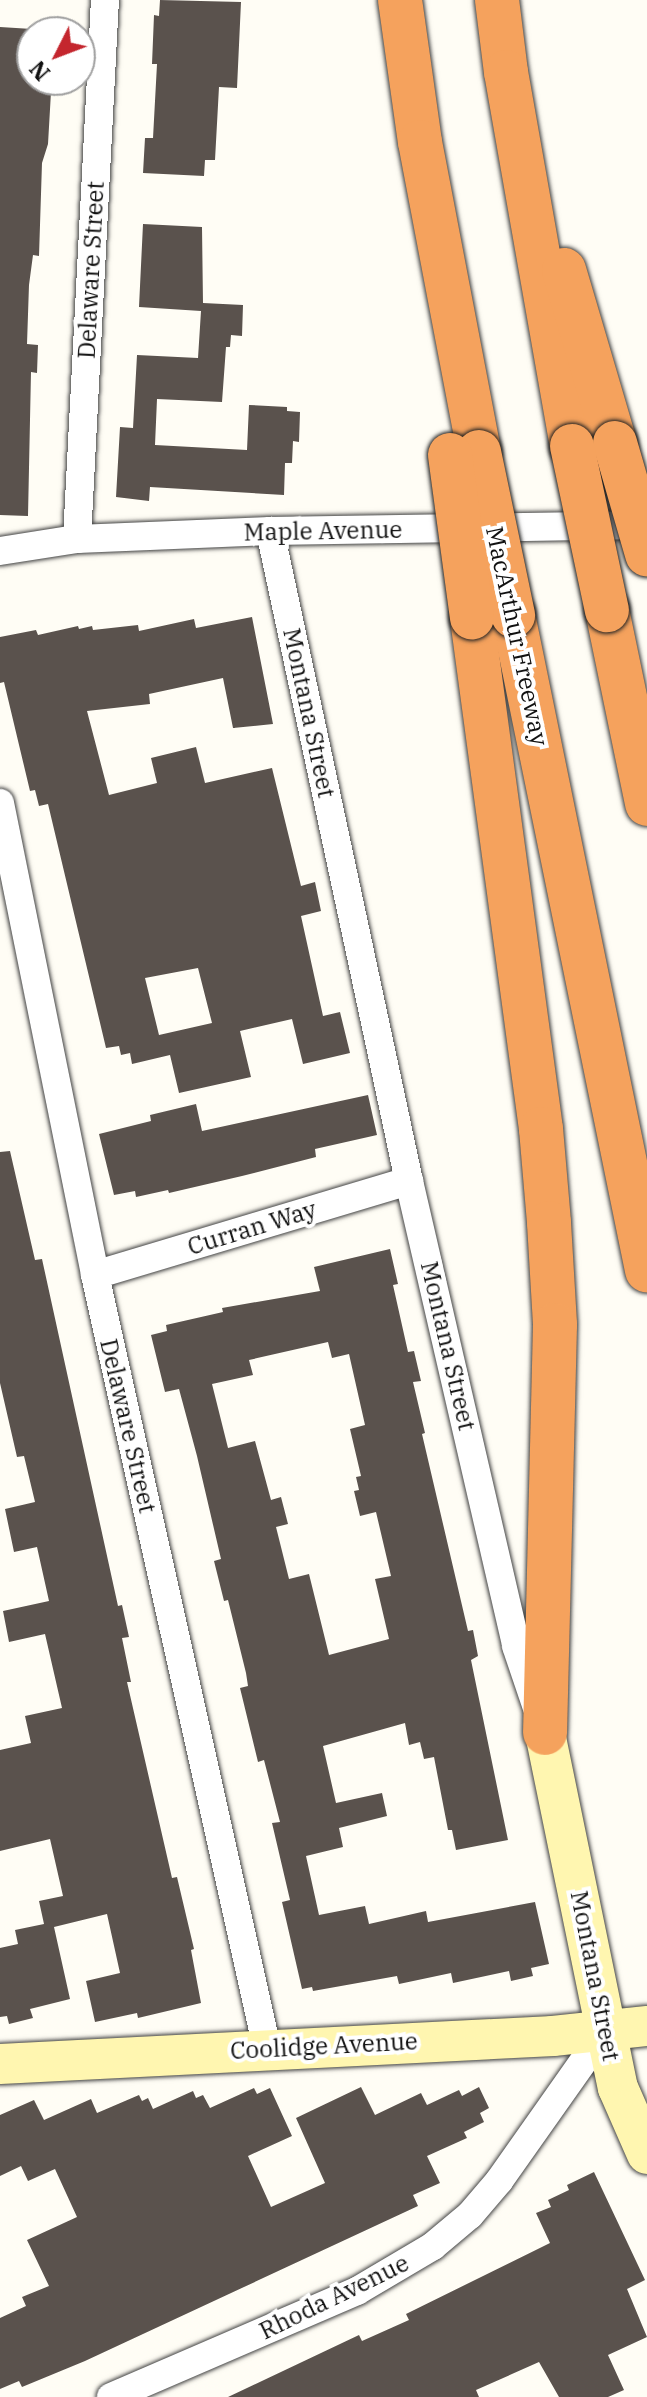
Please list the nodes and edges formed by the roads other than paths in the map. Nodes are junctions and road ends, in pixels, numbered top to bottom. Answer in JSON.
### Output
{"nodes":[{"id":1,"x":105,"y":0,"type":"edge"},
{"id":2,"x":400,"y":0,"type":"edge"},
{"id":3,"x":497,"y":0,"type":"edge"},
{"id":4,"x":506,"y":72,"type":"junction"},
{"id":5,"x":647,"y":525,"type":"edge"},
{"id":6,"x":270,"y":531,"type":"junction"},
{"id":7,"x":77,"y":539,"type":"junction"},
{"id":8,"x":0,"y":551,"type":"edge"},
{"id":9,"x":647,"y":554,"type":"edge"},
{"id":10,"x":492,"y":617,"type":"junction"},
{"id":11,"x":0,"y":803,"type":"edge"},
{"id":12,"x":647,"y":804,"type":"edge"},
{"id":13,"x":409,"y":1181,"type":"junction"},
{"id":14,"x":647,"y":1270,"type":"edge"},
{"id":15,"x":95,"y":1275,"type":"junction"},
{"id":16,"x":545,"y":1733,"type":"junction"},
{"id":17,"x":647,"y":2026,"type":"edge"},
{"id":18,"x":605,"y":2031,"type":"junction"},
{"id":19,"x":267,"y":2048,"type":"junction"},
{"id":20,"x":0,"y":2064,"type":"edge"},
{"id":21,"x":647,"y":2154,"type":"edge"},
{"id":22,"x":111,"y":2397,"type":"edge"}],
"edges":[{"from":1,"to":7,"type":"street","name":"Delaware Street"},
{"from":2,"to":10,"type":"highway","bridge":true},
{"from":3,"to":4,"type":"highway"},
{"from":4,"to":9,"type":"highway","bridge":true},
{"from":4,"to":12,"type":"highway","bridge":true},
{"from":5,"to":6,"type":"street","name":"Maple Avenue"},
{"from":6,"to":7,"type":"street","name":"Maple Avenue"},
{"from":6,"to":13,"type":"street","name":"Montana Street"},
{"from":7,"to":8,"type":"street","name":"Maple Avenue"},
{"from":10,"to":14,"type":"highway","name":"MacArthur Freeway"},
{"from":10,"to":16,"type":"highway"},
{"from":11,"to":15,"type":"street","name":"Delaware Street"},
{"from":13,"to":15,"type":"street","name":"Curran Way"},
{"from":13,"to":16,"type":"street","name":"Montana Street"},
{"from":15,"to":19,"type":"street","name":"Delaware Street"},
{"from":16,"to":18,"type":"street","name":"Montana Street"},
{"from":17,"to":18,"type":"street","name":"Coolidge Avenue"},
{"from":18,"to":19,"type":"street","name":"Coolidge Avenue"},
{"from":18,"to":21,"type":"street","name":"Montana Street"},
{"from":18,"to":22,"type":"street","name":"Rhoda Avenue"},
{"from":19,"to":20,"type":"street","name":"Coolidge Avenue"}]}
